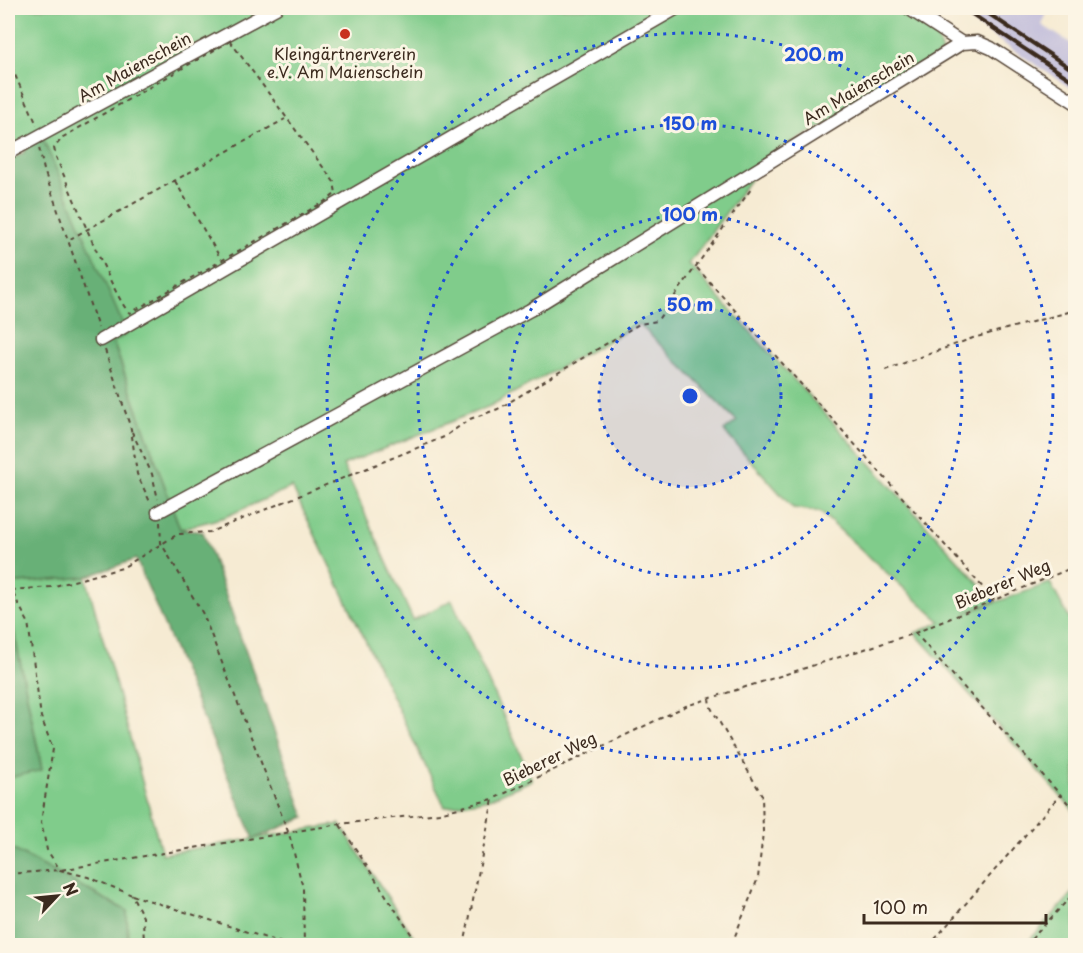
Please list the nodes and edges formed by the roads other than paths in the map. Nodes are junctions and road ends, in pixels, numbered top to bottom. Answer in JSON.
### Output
{"nodes":[{"id":1,"x":276,"y":8,"type":"edge"},
{"id":2,"x":677,"y":8,"type":"edge"},
{"id":3,"x":908,"y":8,"type":"edge"},
{"id":4,"x":962,"y":43,"type":"junction"},
{"id":5,"x":1076,"y":104,"type":"edge"},
{"id":6,"x":8,"y":153,"type":"edge"},
{"id":7,"x":101,"y":340,"type":"road end"},
{"id":8,"x":157,"y":511,"type":"road end"}],
"edges":[{"from":1,"to":6,"type":"lane","name":"Am Maienschein"},
{"from":2,"to":7,"type":"lane"},
{"from":3,"to":4,"type":"lane"},
{"from":4,"to":5,"type":"lane"},
{"from":4,"to":8,"type":"lane","name":"Am Maienschein"}]}
